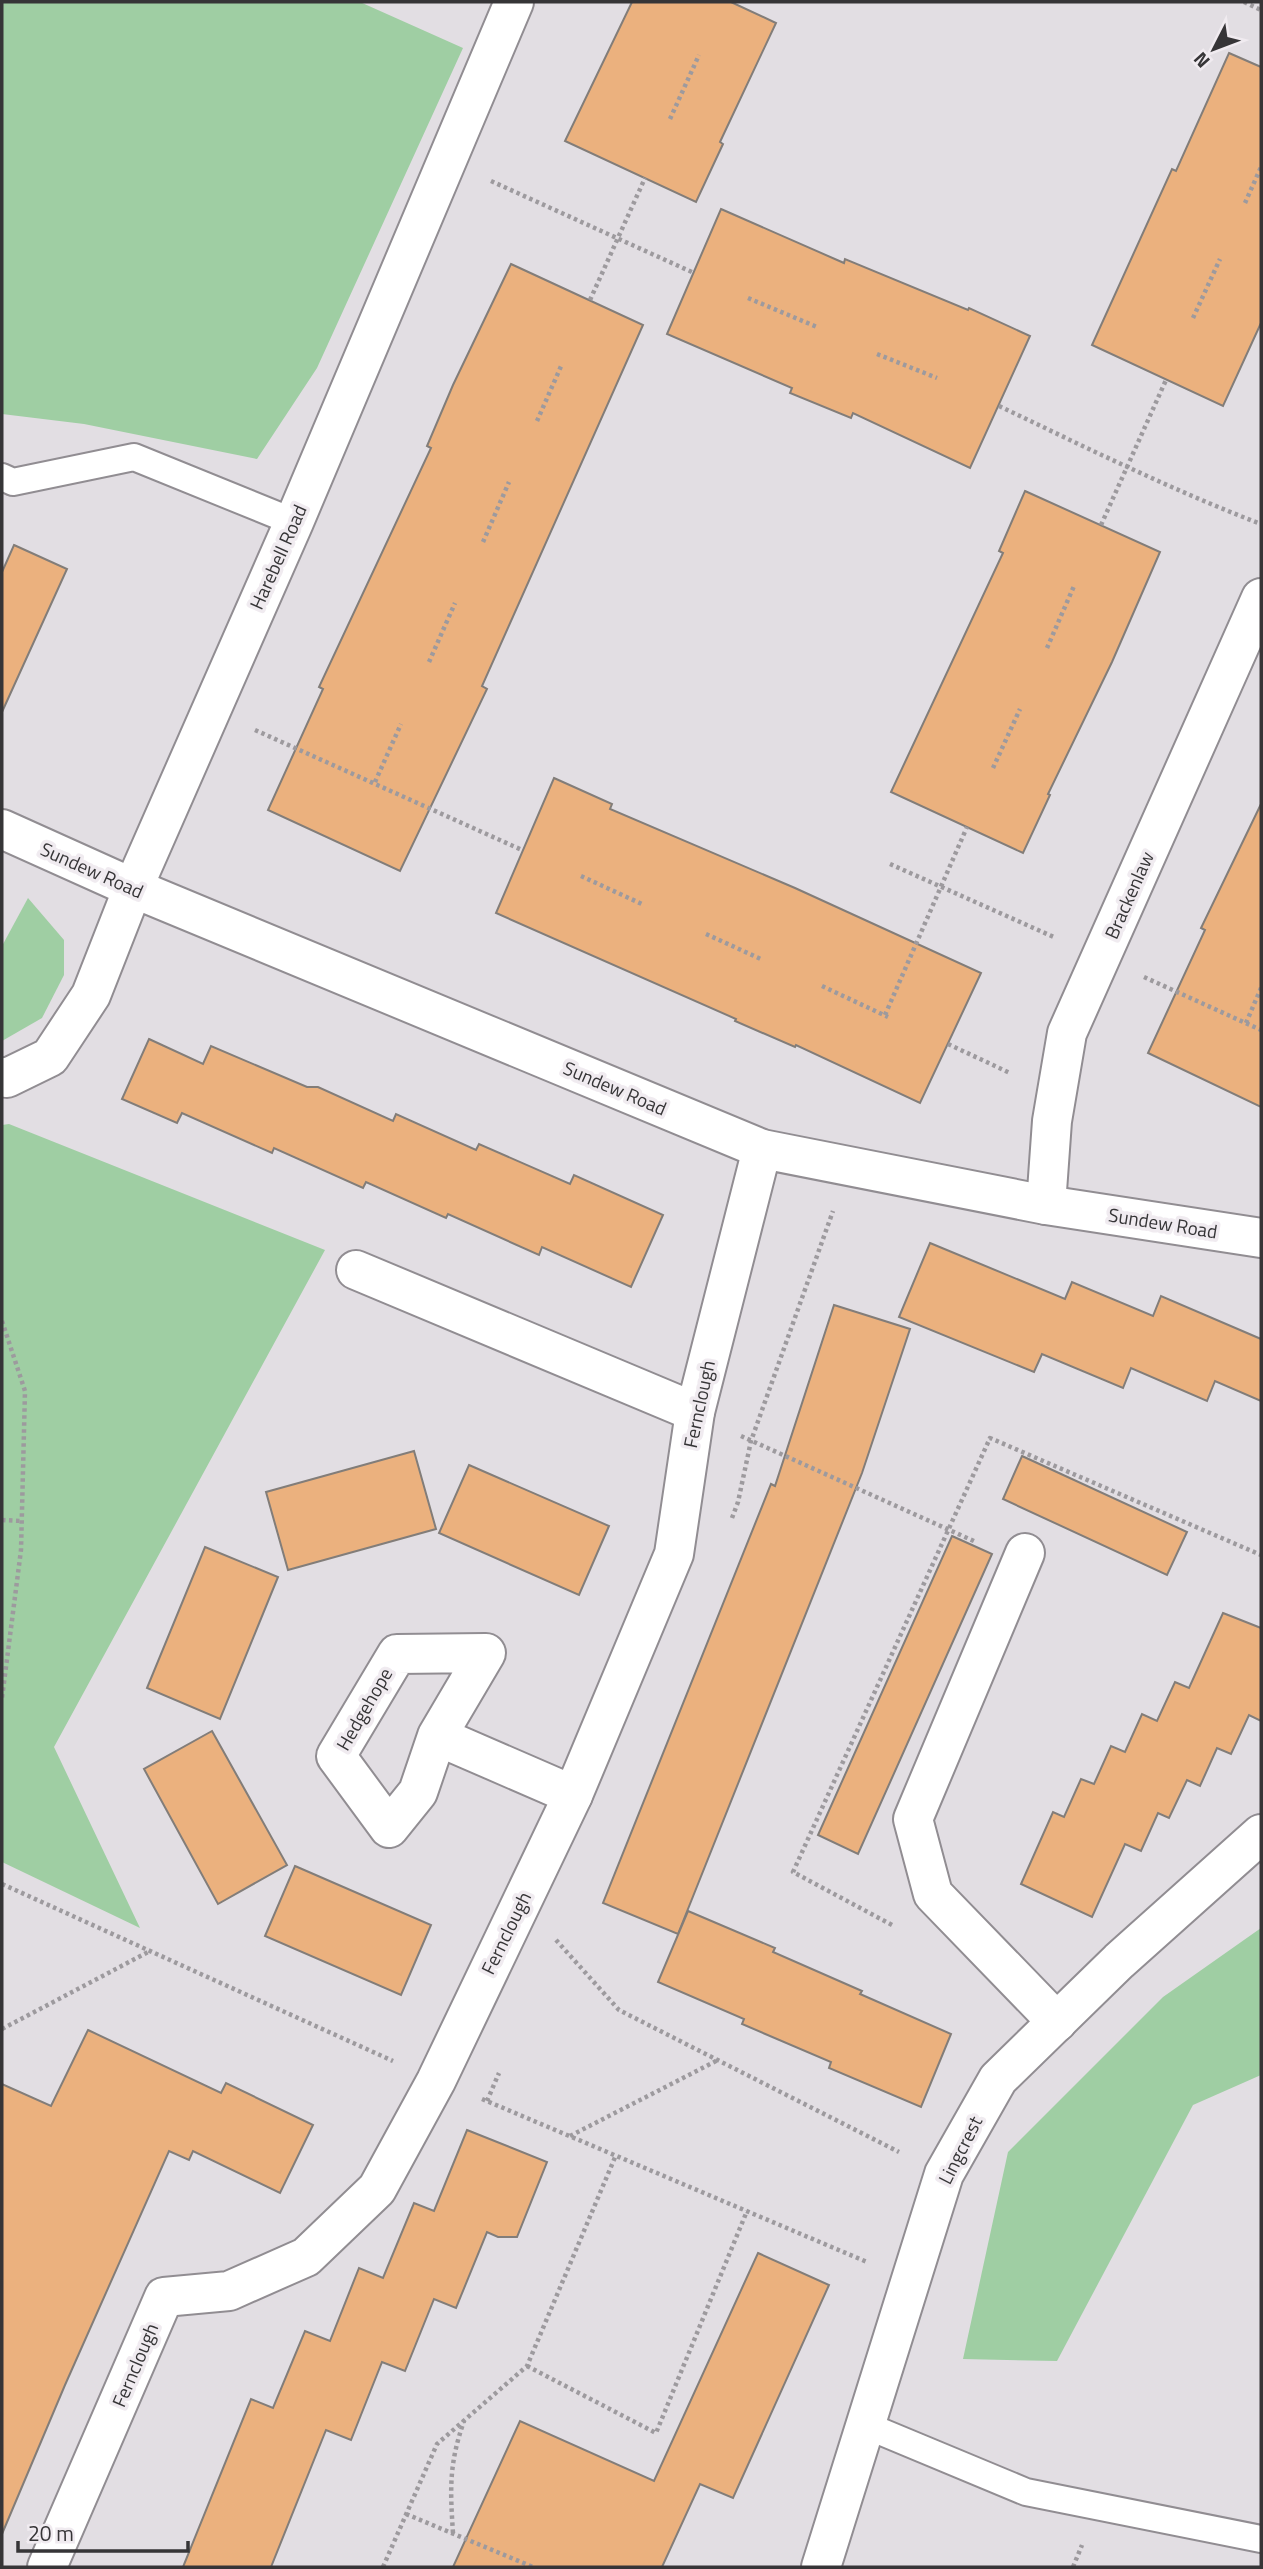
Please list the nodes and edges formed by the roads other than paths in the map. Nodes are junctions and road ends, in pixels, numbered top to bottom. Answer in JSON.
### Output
{"nodes":[{"id":1,"x":514,"y":2,"type":"edge"},
{"id":2,"x":2,"y":477,"type":"edge"},
{"id":3,"x":294,"y":522,"type":"junction"},
{"id":4,"x":1261,"y":598,"type":"edge"},
{"id":5,"x":2,"y":829,"type":"edge"},
{"id":6,"x":133,"y":888,"type":"junction"},
{"id":7,"x":2,"y":1077,"type":"edge"},
{"id":8,"x":762,"y":1149,"type":"junction"},
{"id":9,"x":1046,"y":1205,"type":"junction"},
{"id":10,"x":1261,"y":1238,"type":"edge"},
{"id":11,"x":356,"y":1270,"type":"dead end"},
{"id":12,"x":695,"y":1412,"type":"junction"},
{"id":13,"x":1023,"y":1557,"type":"road end"},
{"id":14,"x":437,"y":1736,"type":"junction"},
{"id":15,"x":573,"y":1795,"type":"junction"},
{"id":16,"x":1261,"y":1834,"type":"edge"},
{"id":17,"x":1057,"y":2022,"type":"junction"},
{"id":18,"x":865,"y":2425,"type":"junction"},
{"id":19,"x":1261,"y":2539,"type":"edge"},
{"id":20,"x":47,"y":2567,"type":"edge"},
{"id":21,"x":821,"y":2567,"type":"edge"}],
"edges":[{"from":1,"to":3,"type":"street","name":"Harebell Road"},
{"from":2,"to":3,"type":"lane"},
{"from":3,"to":6,"type":"street","name":"Harebell Road"},
{"from":4,"to":9,"type":"street","name":"Brackenlaw"},
{"from":5,"to":6,"type":"street","name":"Sundew Road"},
{"from":6,"to":7,"type":"street","name":"Harebell Road"},
{"from":6,"to":8,"type":"street","name":"Sundew Road"},
{"from":8,"to":9,"type":"street","name":"Sundew Road"},
{"from":8,"to":12,"type":"street","name":"Fernclough"},
{"from":9,"to":10,"type":"street","name":"Sundew Road"},
{"from":11,"to":12,"type":"street"},
{"from":12,"to":15,"type":"street","name":"Fernclough"},
{"from":13,"to":17,"type":"street"},
{"from":14,"to":14,"type":"street","name":"Hedgehope"},
{"from":14,"to":15,"type":"street"},
{"from":15,"to":20,"type":"street","name":"Fernclough"},
{"from":16,"to":17,"type":"street","name":"Lingcrest"},
{"from":17,"to":18,"type":"street","name":"Lingcrest"},
{"from":18,"to":19,"type":"lane"},
{"from":18,"to":21,"type":"street","name":"Lingcrest"}]}
